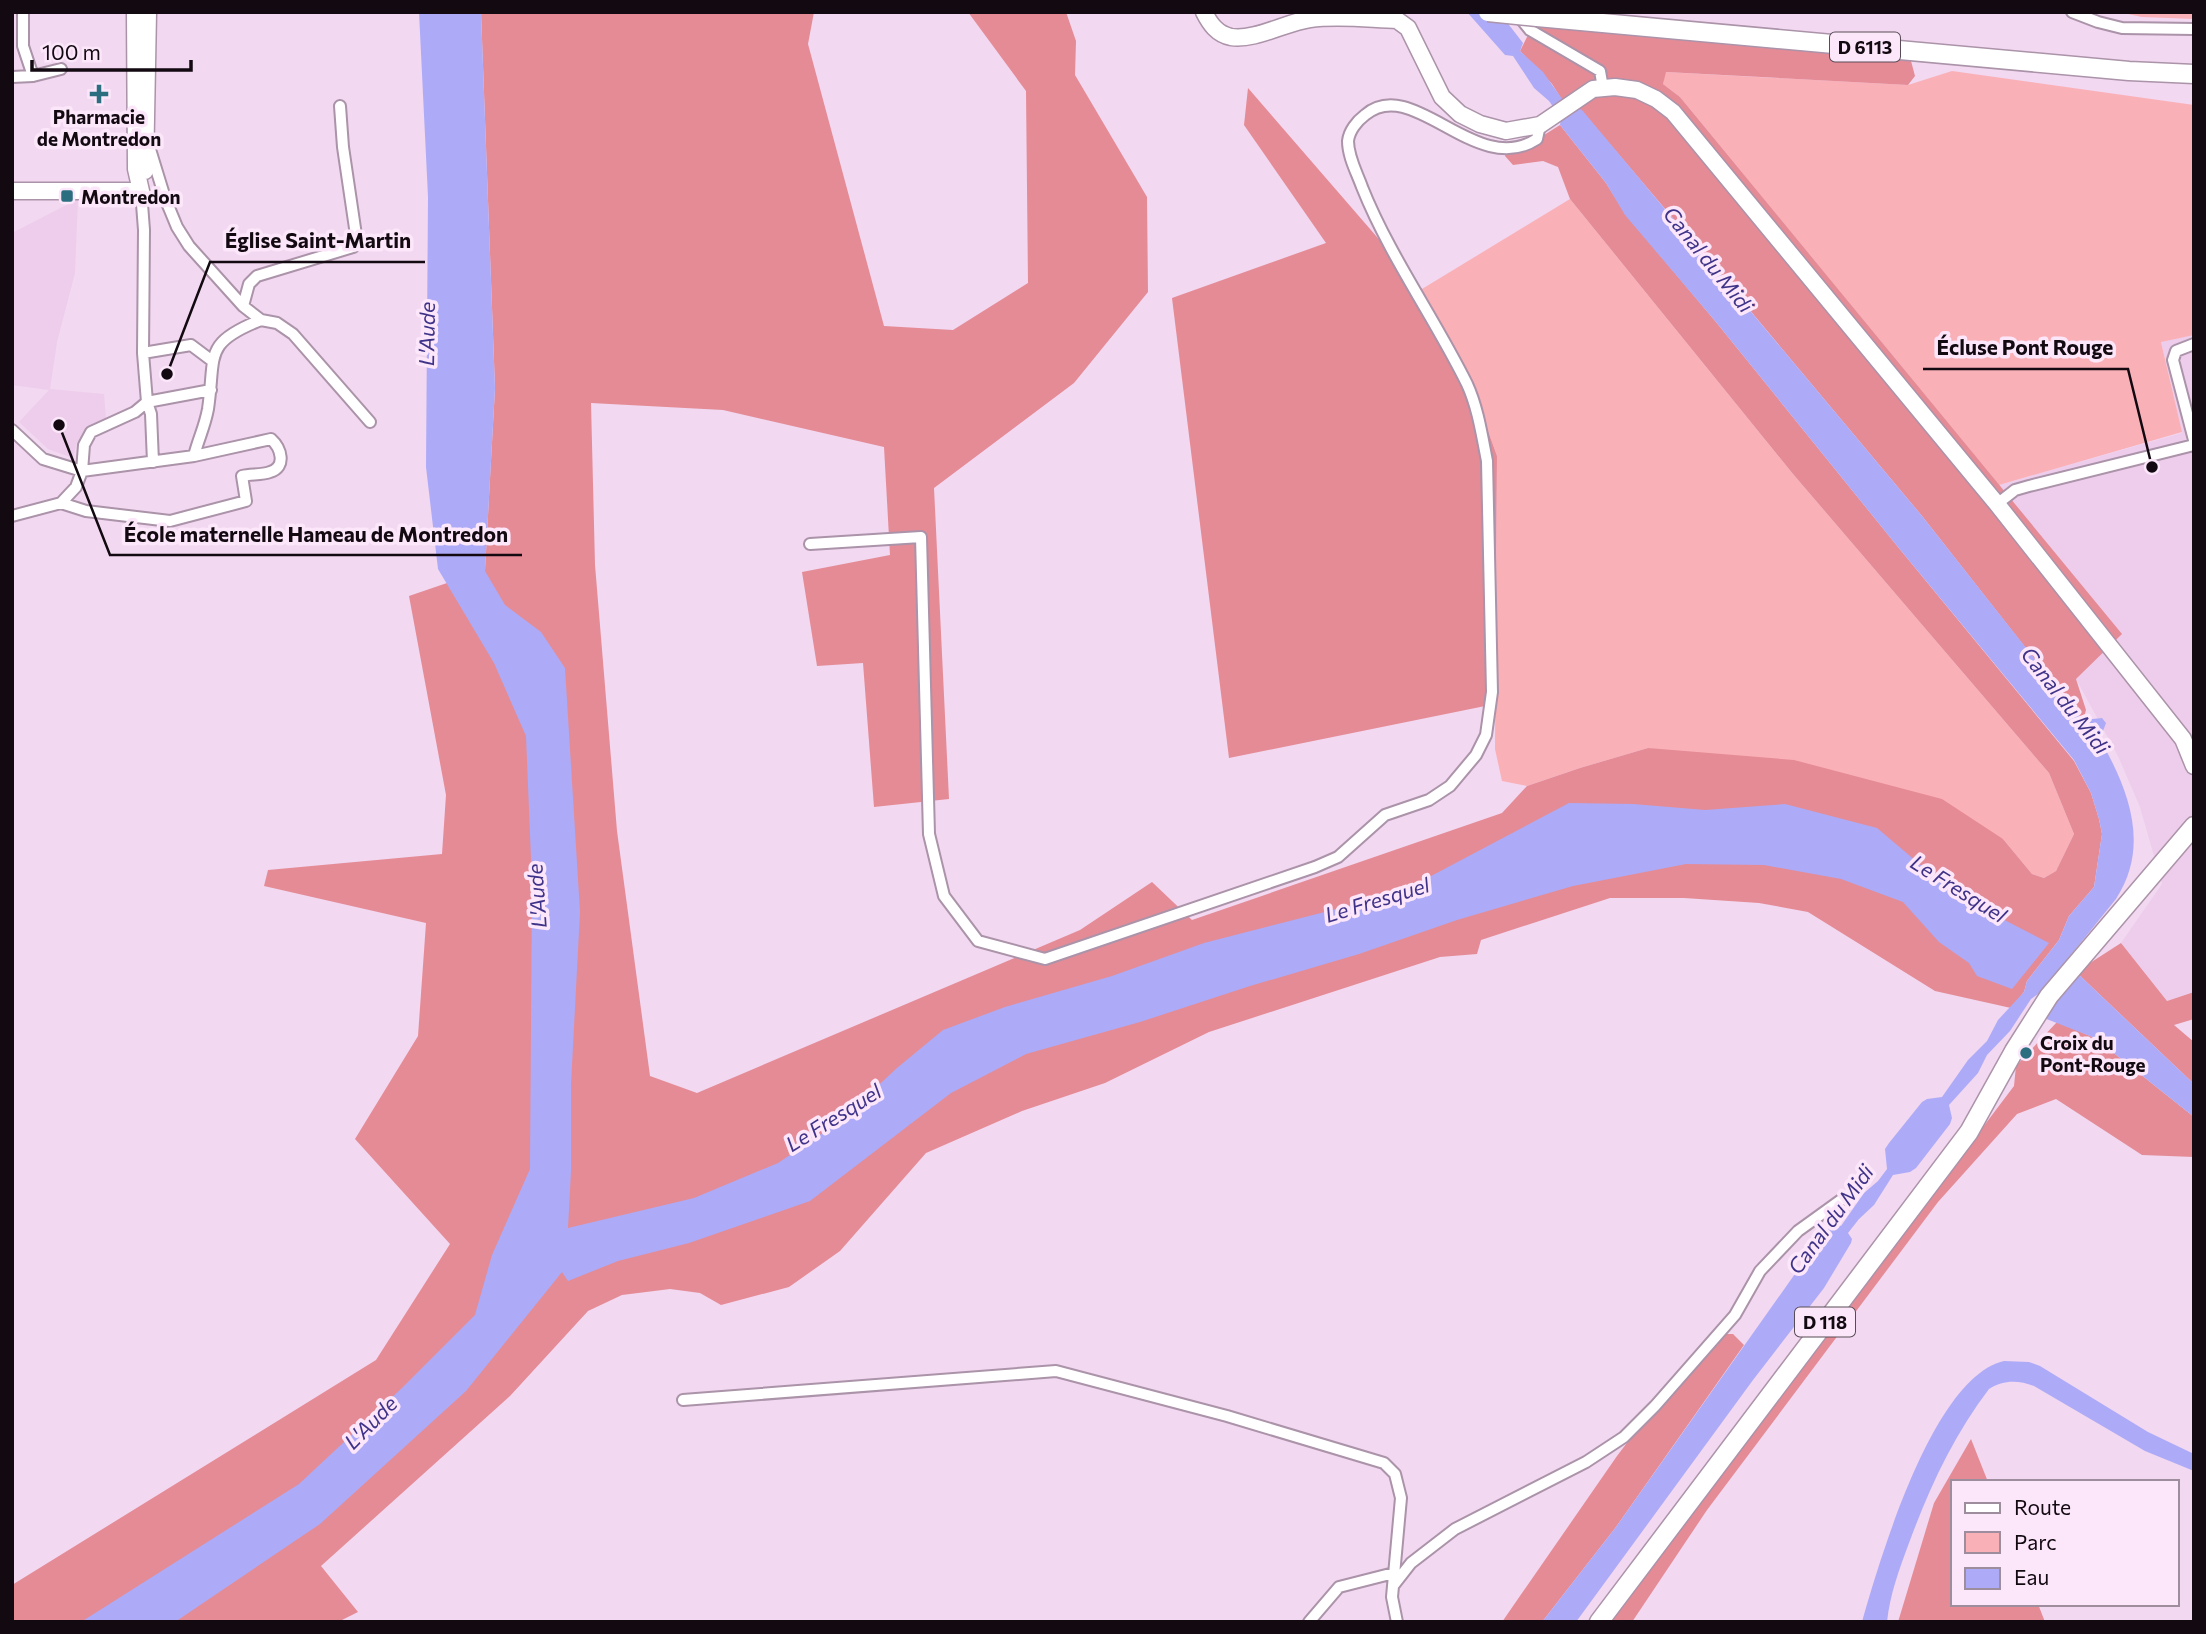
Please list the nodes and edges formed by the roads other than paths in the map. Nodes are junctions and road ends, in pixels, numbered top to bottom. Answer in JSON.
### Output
{"nodes":[{"id":1,"x":23,"y":12,"type":"edge"},
{"id":2,"x":135,"y":12,"type":"edge"},
{"id":3,"x":148,"y":12,"type":"edge"},
{"id":4,"x":1488,"y":12,"type":"edge"},
{"id":5,"x":1516,"y":12,"type":"edge"},
{"id":6,"x":2072,"y":12,"type":"edge"},
{"id":7,"x":1208,"y":16,"type":"edge"},
{"id":8,"x":2194,"y":29,"type":"edge"},
{"id":9,"x":61,"y":69,"type":"dead end"},
{"id":10,"x":2194,"y":74,"type":"edge"},
{"id":11,"x":33,"y":76,"type":"junction"},
{"id":12,"x":12,"y":77,"type":"edge"},
{"id":13,"x":1603,"y":88,"type":"junction"},
{"id":14,"x":340,"y":106,"type":"dead end"},
{"id":15,"x":1545,"y":123,"type":"junction"},
{"id":16,"x":141,"y":143,"type":"junction"},
{"id":17,"x":12,"y":191,"type":"edge"},
{"id":18,"x":141,"y":191,"type":"junction"},
{"id":19,"x":243,"y":306,"type":"junction"},
{"id":20,"x":261,"y":320,"type":"junction"},
{"id":21,"x":2194,"y":344,"type":"edge"},
{"id":22,"x":143,"y":354,"type":"junction"},
{"id":23,"x":211,"y":360,"type":"junction"},
{"id":24,"x":211,"y":390,"type":"junction"},
{"id":25,"x":147,"y":402,"type":"junction"},
{"id":26,"x":370,"y":422,"type":"dead end"},
{"id":27,"x":12,"y":430,"type":"edge"},
{"id":28,"x":2194,"y":443,"type":"edge"},
{"id":29,"x":194,"y":456,"type":"junction"},
{"id":30,"x":153,"y":462,"type":"junction"},
{"id":31,"x":82,"y":471,"type":"junction"},
{"id":32,"x":61,"y":503,"type":"junction"},
{"id":33,"x":1997,"y":504,"type":"junction"},
{"id":34,"x":12,"y":516,"type":"edge"},
{"id":35,"x":810,"y":544,"type":"dead end"},
{"id":36,"x":2194,"y":766,"type":"edge"},
{"id":37,"x":2194,"y":826,"type":"edge"},
{"id":38,"x":1841,"y":1200,"type":"dead end"},
{"id":39,"x":683,"y":1399,"type":"dead end"},
{"id":40,"x":1395,"y":1573,"type":"junction"},
{"id":41,"x":1393,"y":1586,"type":"junction"},
{"id":42,"x":1309,"y":1622,"type":"edge"},
{"id":43,"x":1397,"y":1622,"type":"edge"},
{"id":44,"x":1599,"y":1622,"type":"edge"}],
"edges":[{"from":1,"to":11,"type":"street"},
{"from":2,"to":16,"type":"street"},
{"from":3,"to":16,"type":"street"},
{"from":4,"to":10,"type":"main road","number":"D 6113","bridge":true},
{"from":5,"to":13,"type":"street"},
{"from":6,"to":8,"type":"street"},
{"from":7,"to":15,"type":"street"},
{"from":9,"to":11,"type":"street"},
{"from":11,"to":12,"type":"street"},
{"from":13,"to":15,"type":"street"},
{"from":13,"to":33,"type":"street"},
{"from":14,"to":19,"type":"street"},
{"from":15,"to":35,"type":"street"},
{"from":16,"to":18,"type":"street"},
{"from":16,"to":19,"type":"street"},
{"from":17,"to":18,"type":"street"},
{"from":18,"to":22,"type":"street"},
{"from":19,"to":20,"type":"street"},
{"from":20,"to":23,"type":"street"},
{"from":20,"to":26,"type":"street"},
{"from":21,"to":28,"type":"street"},
{"from":22,"to":23,"type":"street"},
{"from":22,"to":25,"type":"street"},
{"from":23,"to":24,"type":"street"},
{"from":24,"to":25,"type":"street"},
{"from":24,"to":29,"type":"street"},
{"from":25,"to":30,"type":"street"},
{"from":25,"to":31,"type":"street"},
{"from":27,"to":31,"type":"street"},
{"from":28,"to":33,"type":"street"},
{"from":29,"to":30,"type":"street"},
{"from":29,"to":32,"type":"street"},
{"from":30,"to":31,"type":"street"},
{"from":31,"to":32,"type":"street"},
{"from":32,"to":34,"type":"street"},
{"from":33,"to":36,"type":"street"},
{"from":37,"to":44,"type":"main road","number":"D 118"},
{"from":38,"to":41,"type":"street"},
{"from":39,"to":40,"type":"street"},
{"from":40,"to":41,"type":"street"},
{"from":40,"to":42,"type":"street"},
{"from":41,"to":43,"type":"street"}]}
